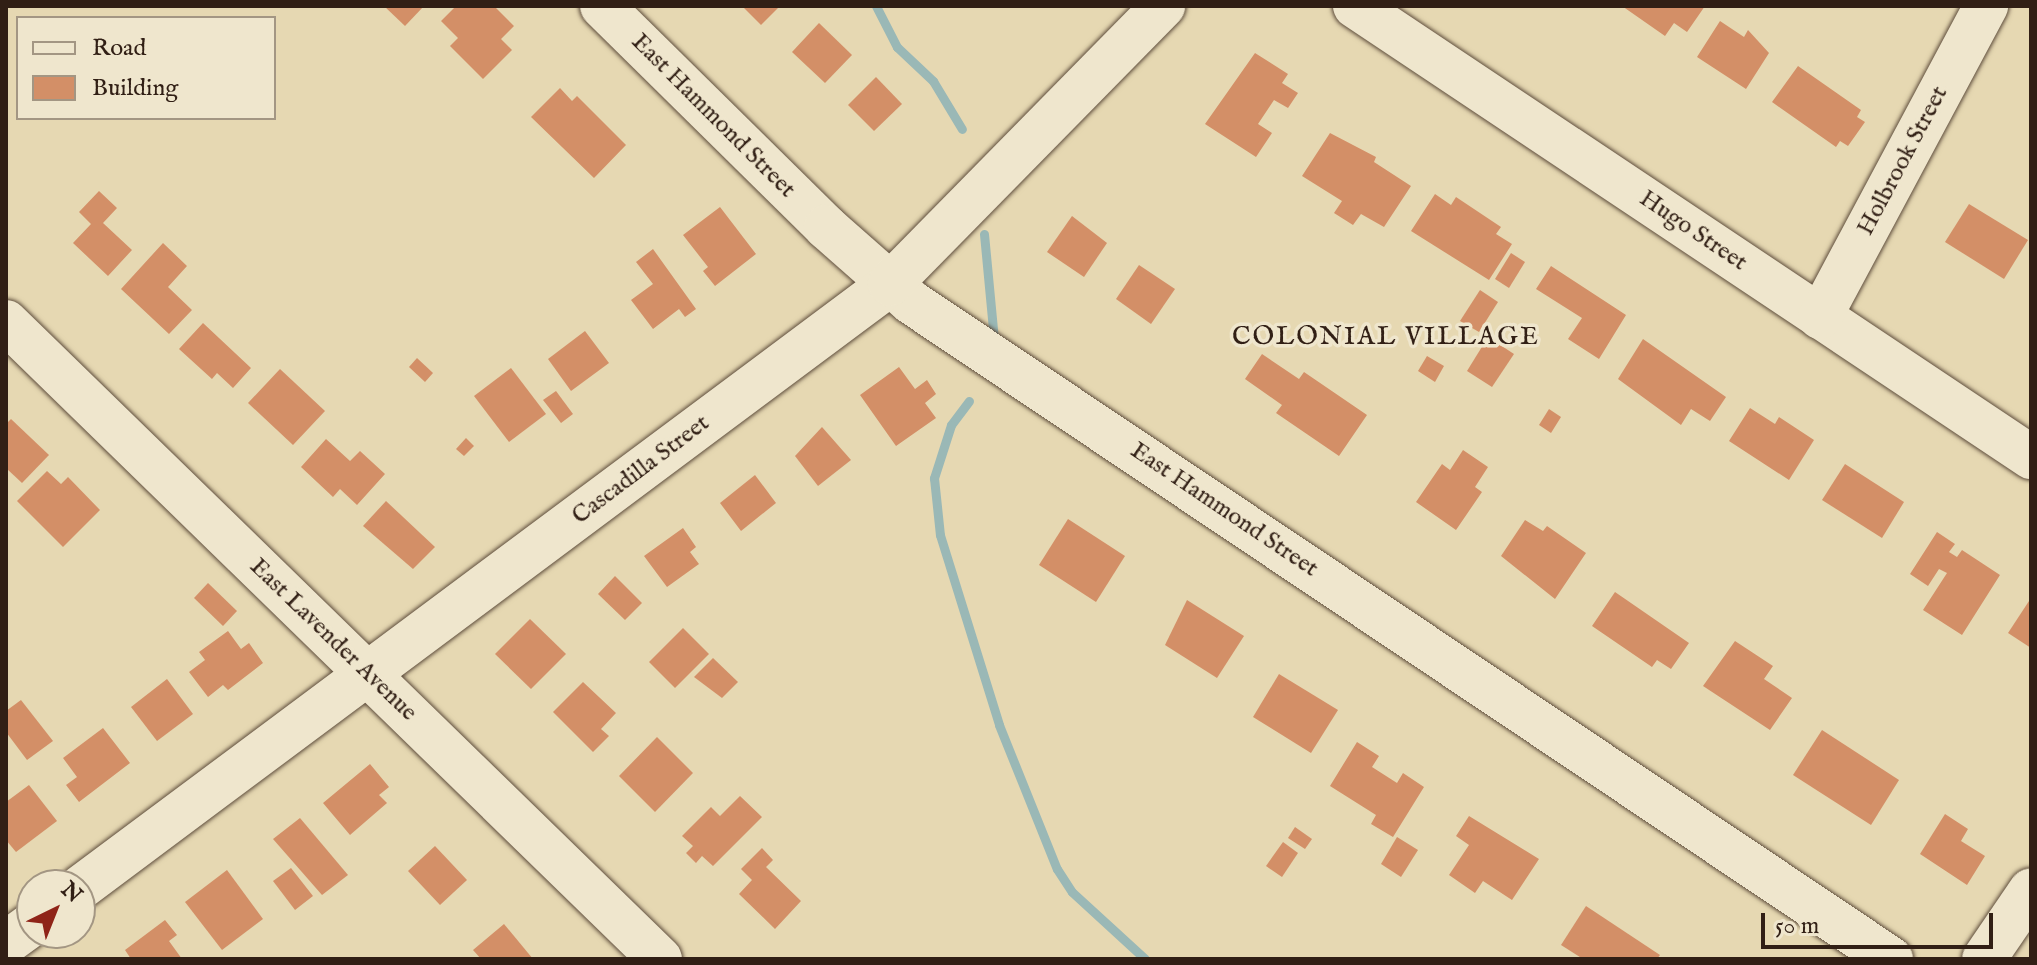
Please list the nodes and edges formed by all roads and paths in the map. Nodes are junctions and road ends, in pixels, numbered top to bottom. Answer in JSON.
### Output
{"nodes":[{"id":1,"x":602,"y":6,"type":"edge"},
{"id":2,"x":1163,"y":6,"type":"edge"},
{"id":3,"x":1355,"y":6,"type":"edge"},
{"id":4,"x":1986,"y":6,"type":"edge"},
{"id":5,"x":890,"y":284,"type":"junction"},
{"id":6,"x":1820,"y":317,"type":"junction"},
{"id":7,"x":6,"y":322,"type":"edge"},
{"id":8,"x":2031,"y":457,"type":"edge"},
{"id":9,"x":370,"y":676,"type":"junction"},
{"id":10,"x":96,"y":876,"type":"edge"},
{"id":11,"x":2031,"y":890,"type":"edge"},
{"id":12,"x":660,"y":959,"type":"edge"},
{"id":13,"x":1891,"y":959,"type":"edge"},
{"id":14,"x":1984,"y":959,"type":"edge"}],
"edges":[{"from":1,"to":5,"type":"street","name":"East Hammond Street"},
{"from":2,"to":5,"type":"street","name":"Cascadilla Street"},
{"from":3,"to":6,"type":"street","name":"Hugo Street"},
{"from":4,"to":6,"type":"street","name":"Holbrook Street"},
{"from":5,"to":9,"type":"street","name":"Cascadilla Street"},
{"from":5,"to":13,"type":"street","name":"East Hammond Street"},
{"from":6,"to":8,"type":"street","name":"Hugo Street"},
{"from":7,"to":9,"type":"street","name":"East Lavender Avenue"},
{"from":9,"to":10,"type":"street","name":"Cascadilla Street"},
{"from":9,"to":12,"type":"street","name":"East Lavender Avenue"},
{"from":11,"to":14,"type":"street"}]}
